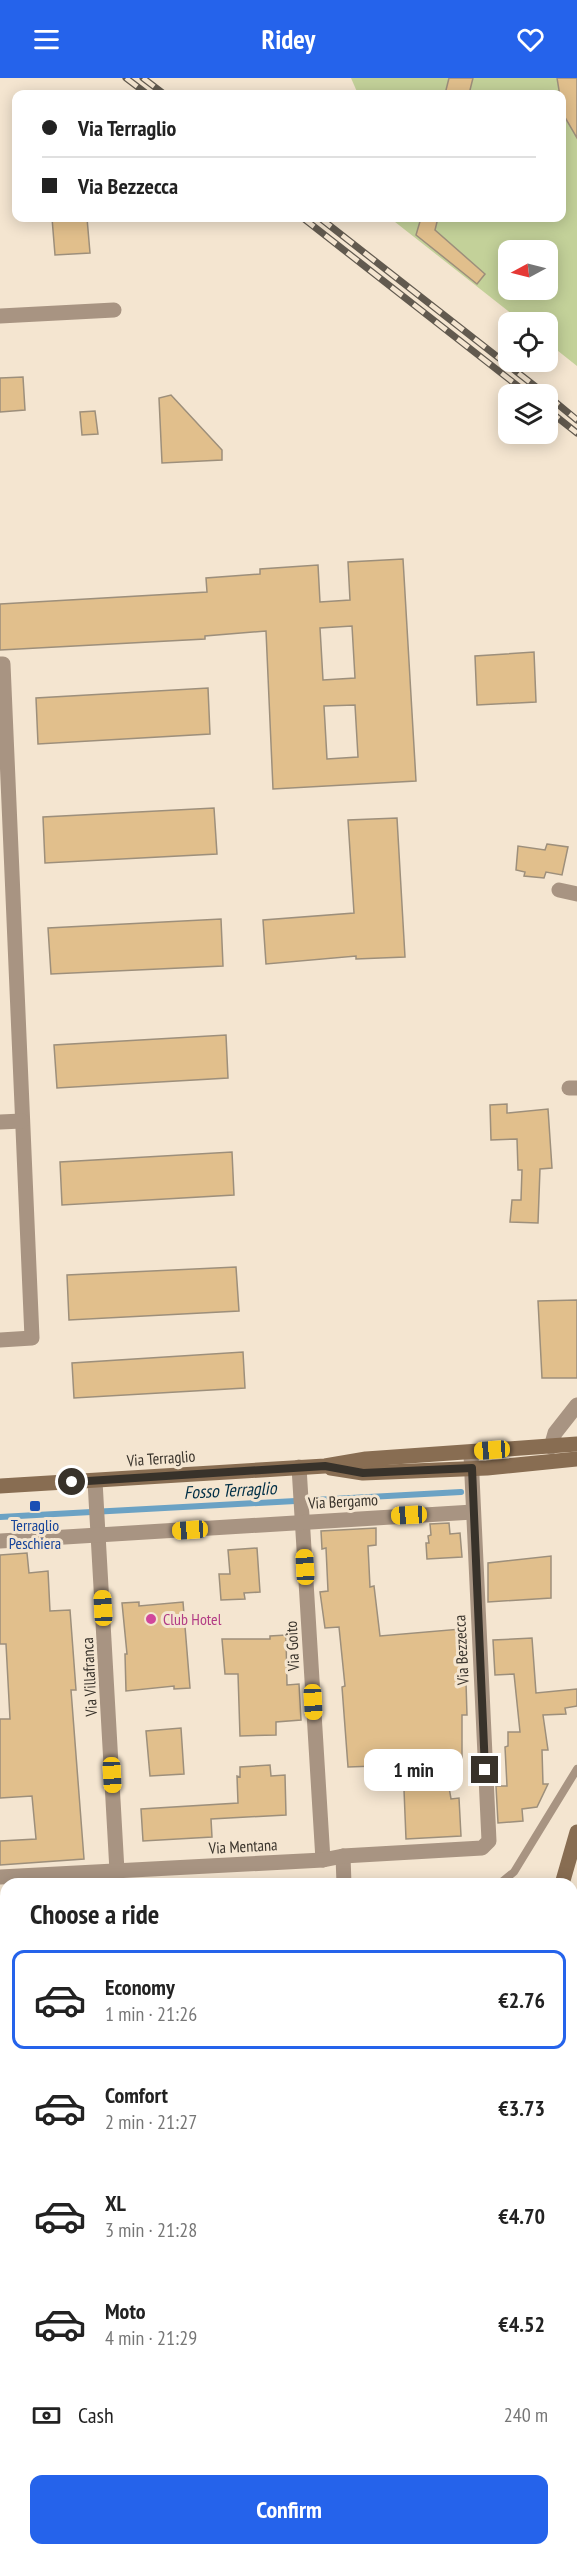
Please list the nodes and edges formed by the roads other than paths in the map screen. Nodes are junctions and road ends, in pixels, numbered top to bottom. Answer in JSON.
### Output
{"nodes":[{"id":1,"x":114,"y":310,"type":"dead end"},
{"id":2,"x":0,"y":316,"type":"edge"},
{"id":3,"x":0,"y":664,"type":"edge"},
{"id":4,"x":559,"y":890,"type":"dead end"},
{"id":5,"x":6,"y":892,"type":"edge"},
{"id":6,"x":577,"y":894,"type":"edge"},
{"id":7,"x":22,"y":1121,"type":"junction"},
{"id":8,"x":0,"y":1122,"type":"edge"},
{"id":9,"x":0,"y":1340,"type":"edge"},
{"id":10,"x":577,"y":1405,"type":"edge"},
{"id":11,"x":577,"y":1444,"type":"edge"},
{"id":12,"x":551,"y":1447,"type":"junction"},
{"id":13,"x":471,"y":1452,"type":"junction"},
{"id":14,"x":577,"y":1460,"type":"edge"},
{"id":15,"x":325,"y":1466,"type":"junction"},
{"id":16,"x":299,"y":1467,"type":"junction"},
{"id":17,"x":577,"y":1467,"type":"edge"},
{"id":18,"x":472,"y":1468,"type":"junction"},
{"id":19,"x":487,"y":1468,"type":"junction"},
{"id":20,"x":95,"y":1481,"type":"junction"},
{"id":21,"x":0,"y":1486,"type":"edge"},
{"id":22,"x":473,"y":1512,"type":"junction"},
{"id":23,"x":302,"y":1517,"type":"junction"},
{"id":24,"x":99,"y":1530,"type":"junction"},
{"id":25,"x":0,"y":1541,"type":"edge"},
{"id":26,"x":577,"y":1769,"type":"edge"},
{"id":27,"x":577,"y":1832,"type":"edge"},
{"id":28,"x":486,"y":1845,"type":"joint"},
{"id":29,"x":343,"y":1856,"type":"junction"},
{"id":30,"x":322,"y":1860,"type":"junction"},
{"id":31,"x":117,"y":1870,"type":"junction"},
{"id":32,"x":0,"y":1877,"type":"edge"},
{"id":33,"x":344,"y":1878,"type":"edge"},
{"id":34,"x":506,"y":1878,"type":"edge"},
{"id":35,"x":564,"y":1878,"type":"edge"}],
"edges":[{"from":1,"to":2,"type":"street"},
{"from":3,"to":5,"type":"street"},
{"from":4,"to":6,"type":"street"},
{"from":5,"to":7,"type":"street"},
{"from":7,"to":8,"type":"street"},
{"from":7,"to":9,"type":"street"},
{"from":10,"to":12,"type":"street"},
{"from":11,"to":12,"type":"main road","name":"Via Terraglio"},
{"from":12,"to":13,"type":"main road","name":"Via Terraglio"},
{"from":13,"to":15,"type":"main road","name":"Via Terraglio"},
{"from":13,"to":18,"type":"street","name":"Via Bezzecca"},
{"from":14,"to":19,"type":"main road","name":"Via Terraglio"},
{"from":15,"to":16,"type":"main road","name":"Via Terraglio"},
{"from":15,"to":18,"type":"main road","name":"Via Terraglio"},
{"from":16,"to":20,"type":"main road","name":"Via Terraglio"},
{"from":16,"to":23,"type":"street","name":"Via Goito"},
{"from":17,"to":19,"type":"main road"},
{"from":18,"to":19,"type":"main road","name":"Via Terraglio"},
{"from":18,"to":22,"type":"street","name":"Via Bezzecca"},
{"from":20,"to":21,"type":"main road","name":"Via Terraglio"},
{"from":20,"to":24,"type":"street","name":"Via Villafranca"},
{"from":22,"to":23,"type":"street","name":"Via Bergamo"},
{"from":22,"to":28,"type":"street","name":"Via Bezzecca"},
{"from":23,"to":24,"type":"street","name":"Via Bergamo"},
{"from":23,"to":30,"type":"street","name":"Via Goito"},
{"from":24,"to":25,"type":"street","name":"Via Bergamo"},
{"from":24,"to":31,"type":"street","name":"Via Villafranca"},
{"from":26,"to":34,"type":"lane"},
{"from":27,"to":35,"type":"main road"},
{"from":28,"to":29,"type":"street","name":"Via Mentana"},
{"from":29,"to":30,"type":"street","name":"Via Mentana"},
{"from":29,"to":33,"type":"street"},
{"from":30,"to":31,"type":"street","name":"Via Mentana"},
{"from":31,"to":32,"type":"street","name":"Via Mentana"}]}
